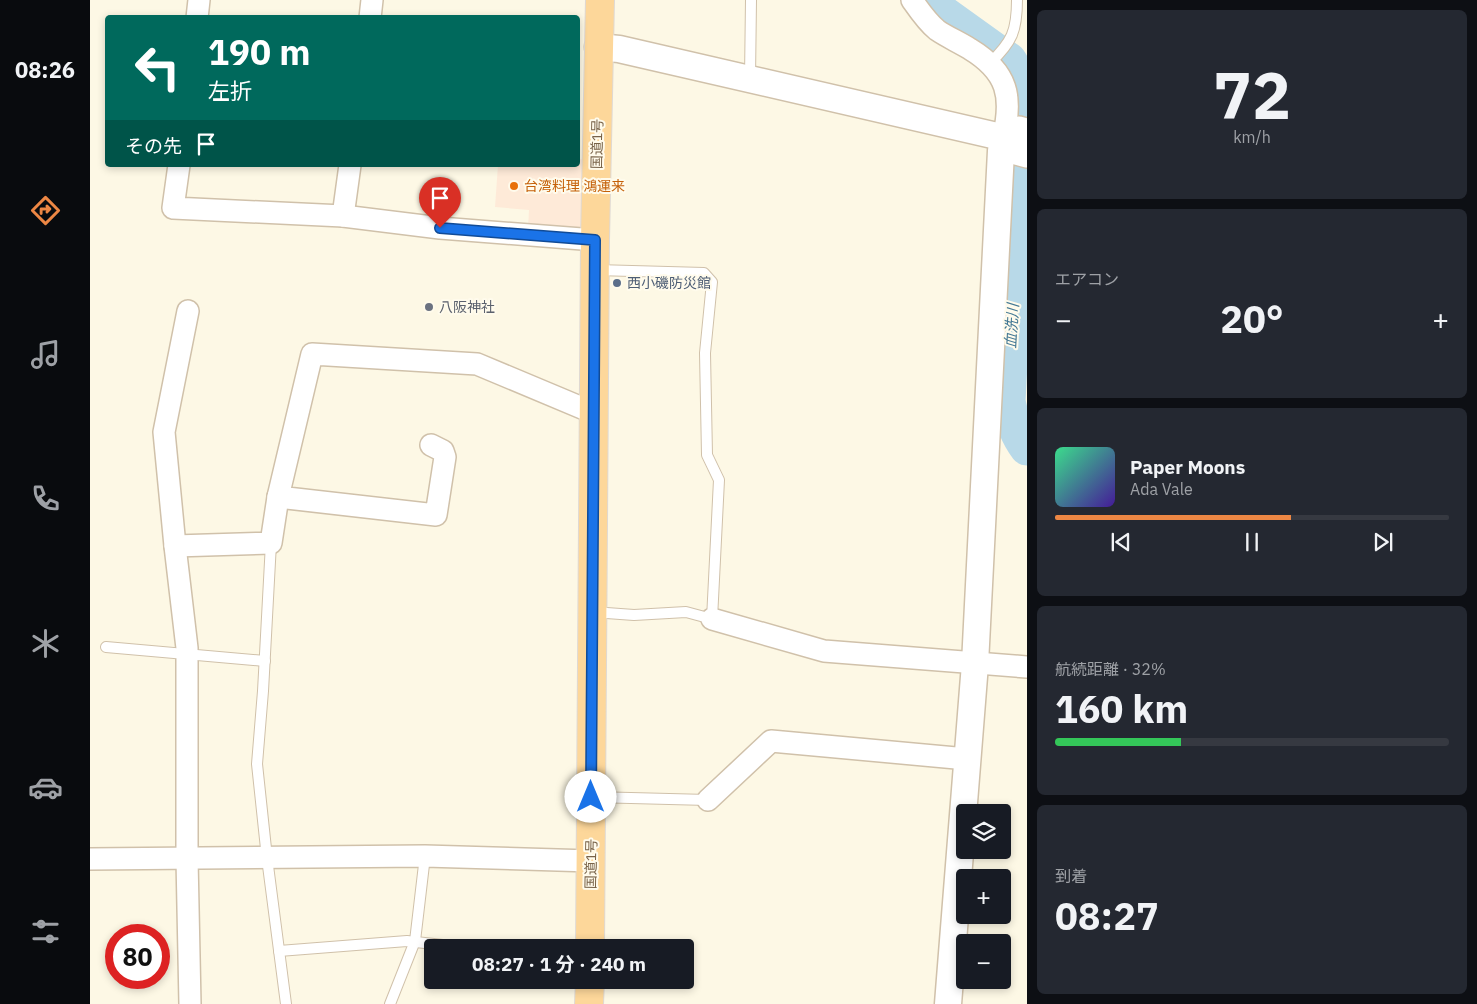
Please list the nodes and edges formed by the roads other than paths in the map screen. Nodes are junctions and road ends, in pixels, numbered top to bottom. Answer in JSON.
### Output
{"nodes":[{"id":1,"x":199,"y":0,"type":"edge"},
{"id":2,"x":372,"y":0,"type":"edge"},
{"id":3,"x":600,"y":0,"type":"edge"},
{"id":4,"x":751,"y":0,"type":"edge"},
{"id":5,"x":912,"y":0,"type":"edge"},
{"id":6,"x":1017,"y":0,"type":"edge"},
{"id":7,"x":197,"y":15,"type":"edge"},
{"id":8,"x":370,"y":15,"type":"edge"},
{"id":9,"x":1022,"y":24,"type":"edge"},
{"id":10,"x":598,"y":47,"type":"junction"},
{"id":11,"x":991,"y":62,"type":"junction"},
{"id":12,"x":750,"y":80,"type":"junction"},
{"id":13,"x":1018,"y":141,"type":"edge"},
{"id":14,"x":179,"y":167,"type":"edge"},
{"id":15,"x":350,"y":167,"type":"edge"},
{"id":16,"x":343,"y":216,"type":"junction"},
{"id":17,"x":595,"y":240,"type":"junction"},
{"id":18,"x":595,"y":270,"type":"junction"},
{"id":19,"x":188,"y":311,"type":"dead end"},
{"id":20,"x":594,"y":413,"type":"junction"},
{"id":21,"x":432,"y":445,"type":"dead end"},
{"id":22,"x":278,"y":496,"type":"junction"},
{"id":23,"x":271,"y":543,"type":"junction"},
{"id":24,"x":175,"y":546,"type":"junction"},
{"id":25,"x":592,"y":612,"type":"junction"},
{"id":26,"x":712,"y":619,"type":"junction"},
{"id":27,"x":106,"y":646,"type":"dead end"},
{"id":28,"x":187,"y":654,"type":"junction"},
{"id":29,"x":265,"y":661,"type":"junction"},
{"id":30,"x":975,"y":664,"type":"junction"},
{"id":31,"x":1027,"y":666,"type":"edge"},
{"id":32,"x":967,"y":758,"type":"junction"},
{"id":33,"x":591,"y":797,"type":"junction"},
{"id":34,"x":708,"y":800,"type":"joint"},
{"id":35,"x":425,"y":856,"type":"junction"},
{"id":36,"x":267,"y":858,"type":"junction"},
{"id":37,"x":90,"y":859,"type":"edge"},
{"id":38,"x":187,"y":859,"type":"junction"},
{"id":39,"x":591,"y":860,"type":"junction"},
{"id":40,"x":590,"y":939,"type":"edge"},
{"id":41,"x":415,"y":942,"type":"junction"},
{"id":42,"x":424,"y":943,"type":"edge"},
{"id":43,"x":279,"y":951,"type":"junction"},
{"id":44,"x":590,"y":989,"type":"edge"},
{"id":45,"x":190,"y":1004,"type":"edge"},
{"id":46,"x":286,"y":1004,"type":"edge"},
{"id":47,"x":390,"y":1004,"type":"edge"},
{"id":48,"x":589,"y":1004,"type":"edge"},
{"id":49,"x":948,"y":1004,"type":"edge"}],
"edges":[{"from":1,"to":7,"type":"street"},
{"from":2,"to":8,"type":"street"},
{"from":3,"to":10,"type":"highway","name":"国道1号"},
{"from":4,"to":12,"type":"lane"},
{"from":5,"to":11,"type":"street"},
{"from":6,"to":9,"type":"lane"},
{"from":9,"to":11,"type":"lane"},
{"from":10,"to":12,"type":"street"},
{"from":10,"to":17,"type":"highway","name":"国道1号"},
{"from":11,"to":13,"type":"street"},
{"from":12,"to":13,"type":"street"},
{"from":13,"to":30,"type":"street"},
{"from":14,"to":16,"type":"street"},
{"from":15,"to":16,"type":"street"},
{"from":16,"to":17,"type":"street"},
{"from":17,"to":18,"type":"highway","name":"国道1号"},
{"from":18,"to":20,"type":"highway","name":"国道1号"},
{"from":18,"to":26,"type":"lane"},
{"from":19,"to":24,"type":"street"},
{"from":20,"to":22,"type":"street"},
{"from":20,"to":25,"type":"highway","name":"国道1号"},
{"from":21,"to":22,"type":"street"},
{"from":22,"to":23,"type":"street"},
{"from":23,"to":24,"type":"street"},
{"from":23,"to":29,"type":"lane"},
{"from":24,"to":28,"type":"street"},
{"from":25,"to":26,"type":"lane"},
{"from":25,"to":33,"type":"highway","name":"国道1号"},
{"from":26,"to":30,"type":"street"},
{"from":27,"to":28,"type":"lane"},
{"from":28,"to":29,"type":"lane"},
{"from":28,"to":38,"type":"street"},
{"from":29,"to":36,"type":"lane"},
{"from":30,"to":31,"type":"street"},
{"from":30,"to":32,"type":"street"},
{"from":32,"to":34,"type":"street"},
{"from":32,"to":49,"type":"street"},
{"from":33,"to":34,"type":"lane"},
{"from":33,"to":39,"type":"highway","name":"国道1号"},
{"from":35,"to":36,"type":"street"},
{"from":35,"to":39,"type":"street"},
{"from":35,"to":41,"type":"lane"},
{"from":36,"to":38,"type":"street"},
{"from":36,"to":43,"type":"lane"},
{"from":37,"to":38,"type":"street"},
{"from":38,"to":45,"type":"street"},
{"from":39,"to":40,"type":"highway","name":"国道1号"},
{"from":41,"to":42,"type":"lane"},
{"from":41,"to":43,"type":"lane"},
{"from":41,"to":47,"type":"lane"},
{"from":43,"to":46,"type":"lane"},
{"from":44,"to":48,"type":"highway"}]}
